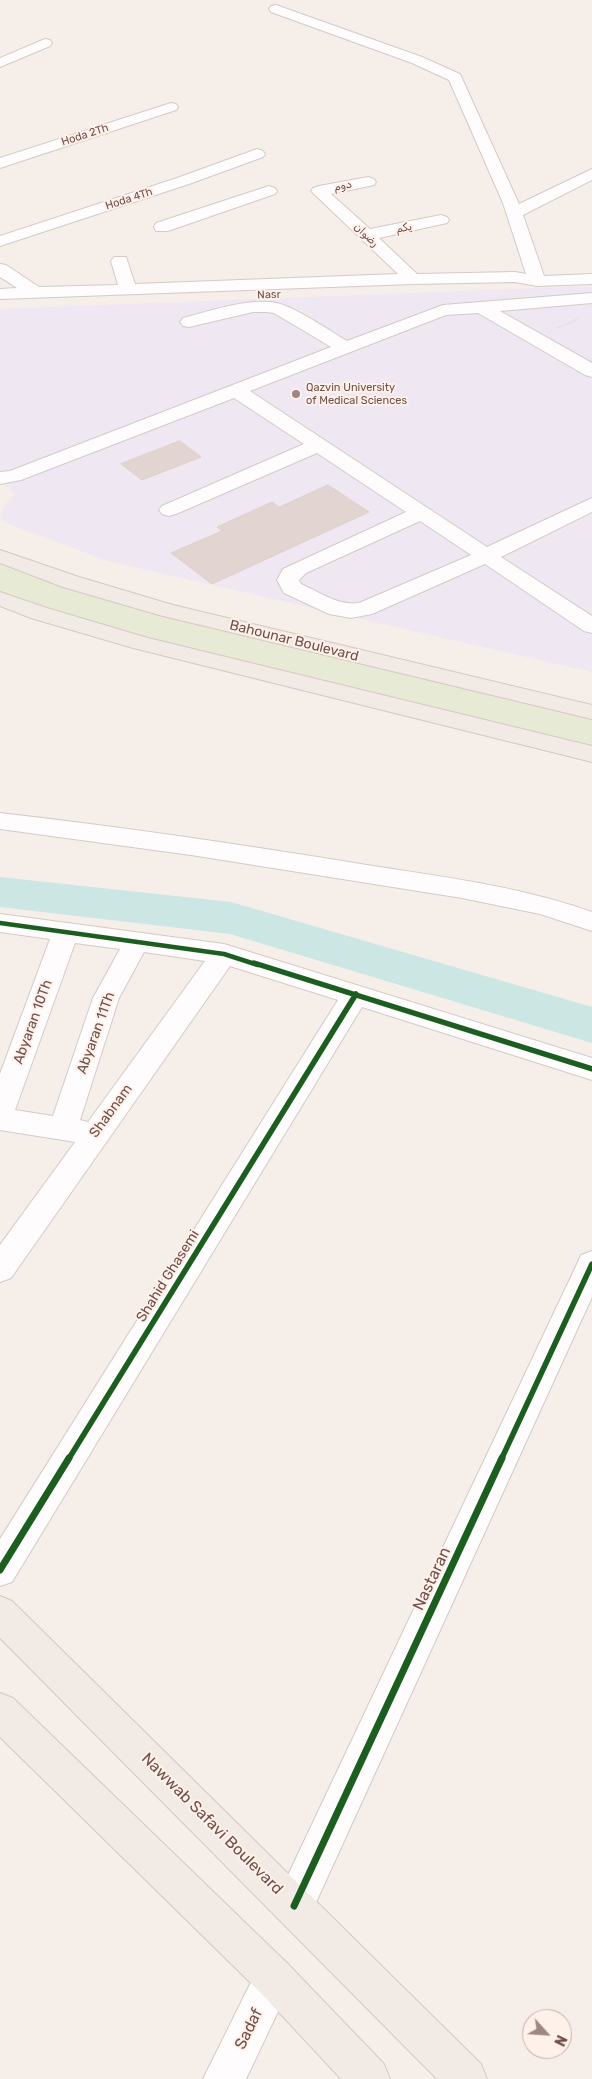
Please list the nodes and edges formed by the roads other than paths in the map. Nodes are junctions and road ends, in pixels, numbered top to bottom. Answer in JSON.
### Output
{"nodes":[{"id":1,"x":276,"y":9,"type":"dead end"},
{"id":2,"x":45,"y":43,"type":"dead end"},
{"id":3,"x":0,"y":63,"type":"edge"},
{"id":4,"x":171,"y":107,"type":"dead end"},
{"id":5,"x":257,"y":154,"type":"dead end"},
{"id":6,"x":0,"y":163,"type":"edge"},
{"id":7,"x":592,"y":174,"type":"edge"},
{"id":8,"x":183,"y":181,"type":"junction"},
{"id":9,"x":368,"y":182,"type":"dead end"},
{"id":10,"x":269,"y":191,"type":"dead end"},
{"id":11,"x":319,"y":191,"type":"joint"},
{"id":12,"x":218,"y":207,"type":"junction"},
{"id":13,"x":514,"y":212,"type":"junction"},
{"id":14,"x":440,"y":220,"type":"dead end"},
{"id":15,"x":162,"y":227,"type":"dead end"},
{"id":16,"x":367,"y":235,"type":"junction"},
{"id":17,"x":0,"y":241,"type":"edge"},
{"id":18,"x":120,"y":262,"type":"dead end"},
{"id":19,"x":0,"y":268,"type":"edge"},
{"id":20,"x":413,"y":279,"type":"junction"},
{"id":21,"x":592,"y":279,"type":"edge"},
{"id":22,"x":537,"y":281,"type":"junction"},
{"id":23,"x":128,"y":290,"type":"junction"},
{"id":24,"x":34,"y":292,"type":"junction"},
{"id":25,"x":0,"y":294,"type":"edge"},
{"id":26,"x":592,"y":298,"type":"edge"},
{"id":27,"x":0,"y":305,"type":"edge"},
{"id":28,"x":479,"y":306,"type":"junction"},
{"id":29,"x":189,"y":322,"type":"dead end"},
{"id":30,"x":346,"y":348,"type":"junction"},
{"id":31,"x":592,"y":371,"type":"edge"},
{"id":32,"x":235,"y":390,"type":"junction"},
{"id":33,"x":318,"y":445,"type":"junction"},
{"id":34,"x":5,"y":481,"type":"edge"},
{"id":35,"x":592,"y":504,"type":"edge"},
{"id":36,"x":169,"y":510,"type":"dead end"},
{"id":37,"x":421,"y":513,"type":"junction"},
{"id":38,"x":0,"y":556,"type":"edge"},
{"id":39,"x":486,"y":556,"type":"junction"},
{"id":40,"x":0,"y":598,"type":"edge"},
{"id":41,"x":592,"y":626,"type":"edge"},
{"id":42,"x":592,"y":712,"type":"edge"},
{"id":43,"x":592,"y":754,"type":"edge"},
{"id":44,"x":0,"y":821,"type":"edge"},
{"id":45,"x":592,"y":922,"type":"edge"},
{"id":46,"x":1,"y":926,"type":"edge"},
{"id":47,"x":66,"y":931,"type":"junction"},
{"id":48,"x":137,"y":941,"type":"junction"},
{"id":49,"x":224,"y":954,"type":"junction"},
{"id":50,"x":356,"y":994,"type":"junction"},
{"id":51,"x":592,"y":1068,"type":"edge"},
{"id":52,"x":0,"y":1112,"type":"edge"},
{"id":53,"x":0,"y":1119,"type":"edge"},
{"id":54,"x":63,"y":1129,"type":"junction"},
{"id":55,"x":94,"y":1134,"type":"junction"},
{"id":56,"x":592,"y":1264,"type":"edge"},
{"id":57,"x":0,"y":1269,"type":"edge"},
{"id":58,"x":0,"y":1570,"type":"edge"},
{"id":59,"x":0,"y":1613,"type":"edge"},
{"id":60,"x":0,"y":1711,"type":"edge"},
{"id":61,"x":294,"y":1906,"type":"junction"},
{"id":62,"x":274,"y":1978,"type":"junction"},
{"id":63,"x":224,"y":2079,"type":"edge"},
{"id":64,"x":369,"y":2079,"type":"edge"},
{"id":65,"x":466,"y":2079,"type":"edge"}],
"edges":[{"from":1,"to":13,"type":"street"},
{"from":2,"to":3,"type":"street"},
{"from":4,"to":6,"type":"street","name":"Hoda 2Th"},
{"from":5,"to":8,"type":"street","name":"Hoda 4Th"},
{"from":7,"to":13,"type":"street"},
{"from":8,"to":12,"type":"street"},
{"from":8,"to":17,"type":"street","name":"Hoda 4Th"},
{"from":9,"to":11,"type":"street","name":"دوم"},
{"from":10,"to":12,"type":"street"},
{"from":11,"to":16,"type":"street","name":"رضوان"},
{"from":12,"to":15,"type":"street"},
{"from":13,"to":22,"type":"street"},
{"from":14,"to":16,"type":"street","name":"یکم"},
{"from":16,"to":20,"type":"street","name":"رضوان"},
{"from":18,"to":23,"type":"street"},
{"from":19,"to":24,"type":"street"},
{"from":20,"to":22,"type":"street","name":"Nasr"},
{"from":20,"to":23,"type":"street","name":"Nasr"},
{"from":21,"to":22,"type":"street","name":"Nasr"},
{"from":22,"to":27,"type":"street","name":"Nasr"},
{"from":23,"to":24,"type":"street","name":"Nasr"},
{"from":24,"to":25,"type":"street","name":"Nasr"},
{"from":26,"to":28,"type":"street"},
{"from":28,"to":30,"type":"street"},
{"from":28,"to":31,"type":"street"},
{"from":29,"to":30,"type":"street"},
{"from":30,"to":32,"type":"street"},
{"from":32,"to":33,"type":"street"},
{"from":32,"to":34,"type":"street"},
{"from":33,"to":36,"type":"street"},
{"from":33,"to":37,"type":"street"},
{"from":35,"to":39,"type":"street"},
{"from":37,"to":39,"type":"street"},
{"from":37,"to":39,"type":"street"},
{"from":38,"to":42,"type":"main road","name":"Bahounar Boulevard"},
{"from":39,"to":41,"type":"street"},
{"from":40,"to":43,"type":"main road"},
{"from":44,"to":45,"type":"street"},
{"from":46,"to":47,"type":"street"},
{"from":47,"to":48,"type":"street"},
{"from":47,"to":52,"type":"street","name":"Abyaran 10Th"},
{"from":48,"to":49,"type":"street"},
{"from":48,"to":54,"type":"street","name":"Abyaran 11Th"},
{"from":49,"to":50,"type":"street"},
{"from":49,"to":55,"type":"street","name":"Shabnam"},
{"from":50,"to":51,"type":"street"},
{"from":50,"to":58,"type":"street","name":"Shahid Ghasemi"},
{"from":53,"to":54,"type":"street"},
{"from":54,"to":55,"type":"street"},
{"from":55,"to":57,"type":"street","name":"Shabnam"},
{"from":56,"to":61,"type":"street","name":"Nastaran"},
{"from":59,"to":61,"type":"main road","name":"Nawwab Safavi Boulevard"},
{"from":60,"to":62,"type":"main road"},
{"from":61,"to":65,"type":"main road","name":"Nawwab Safavi Boulevard"},
{"from":62,"to":63,"type":"street","name":"Sadaf"},
{"from":62,"to":64,"type":"main road"}]}
